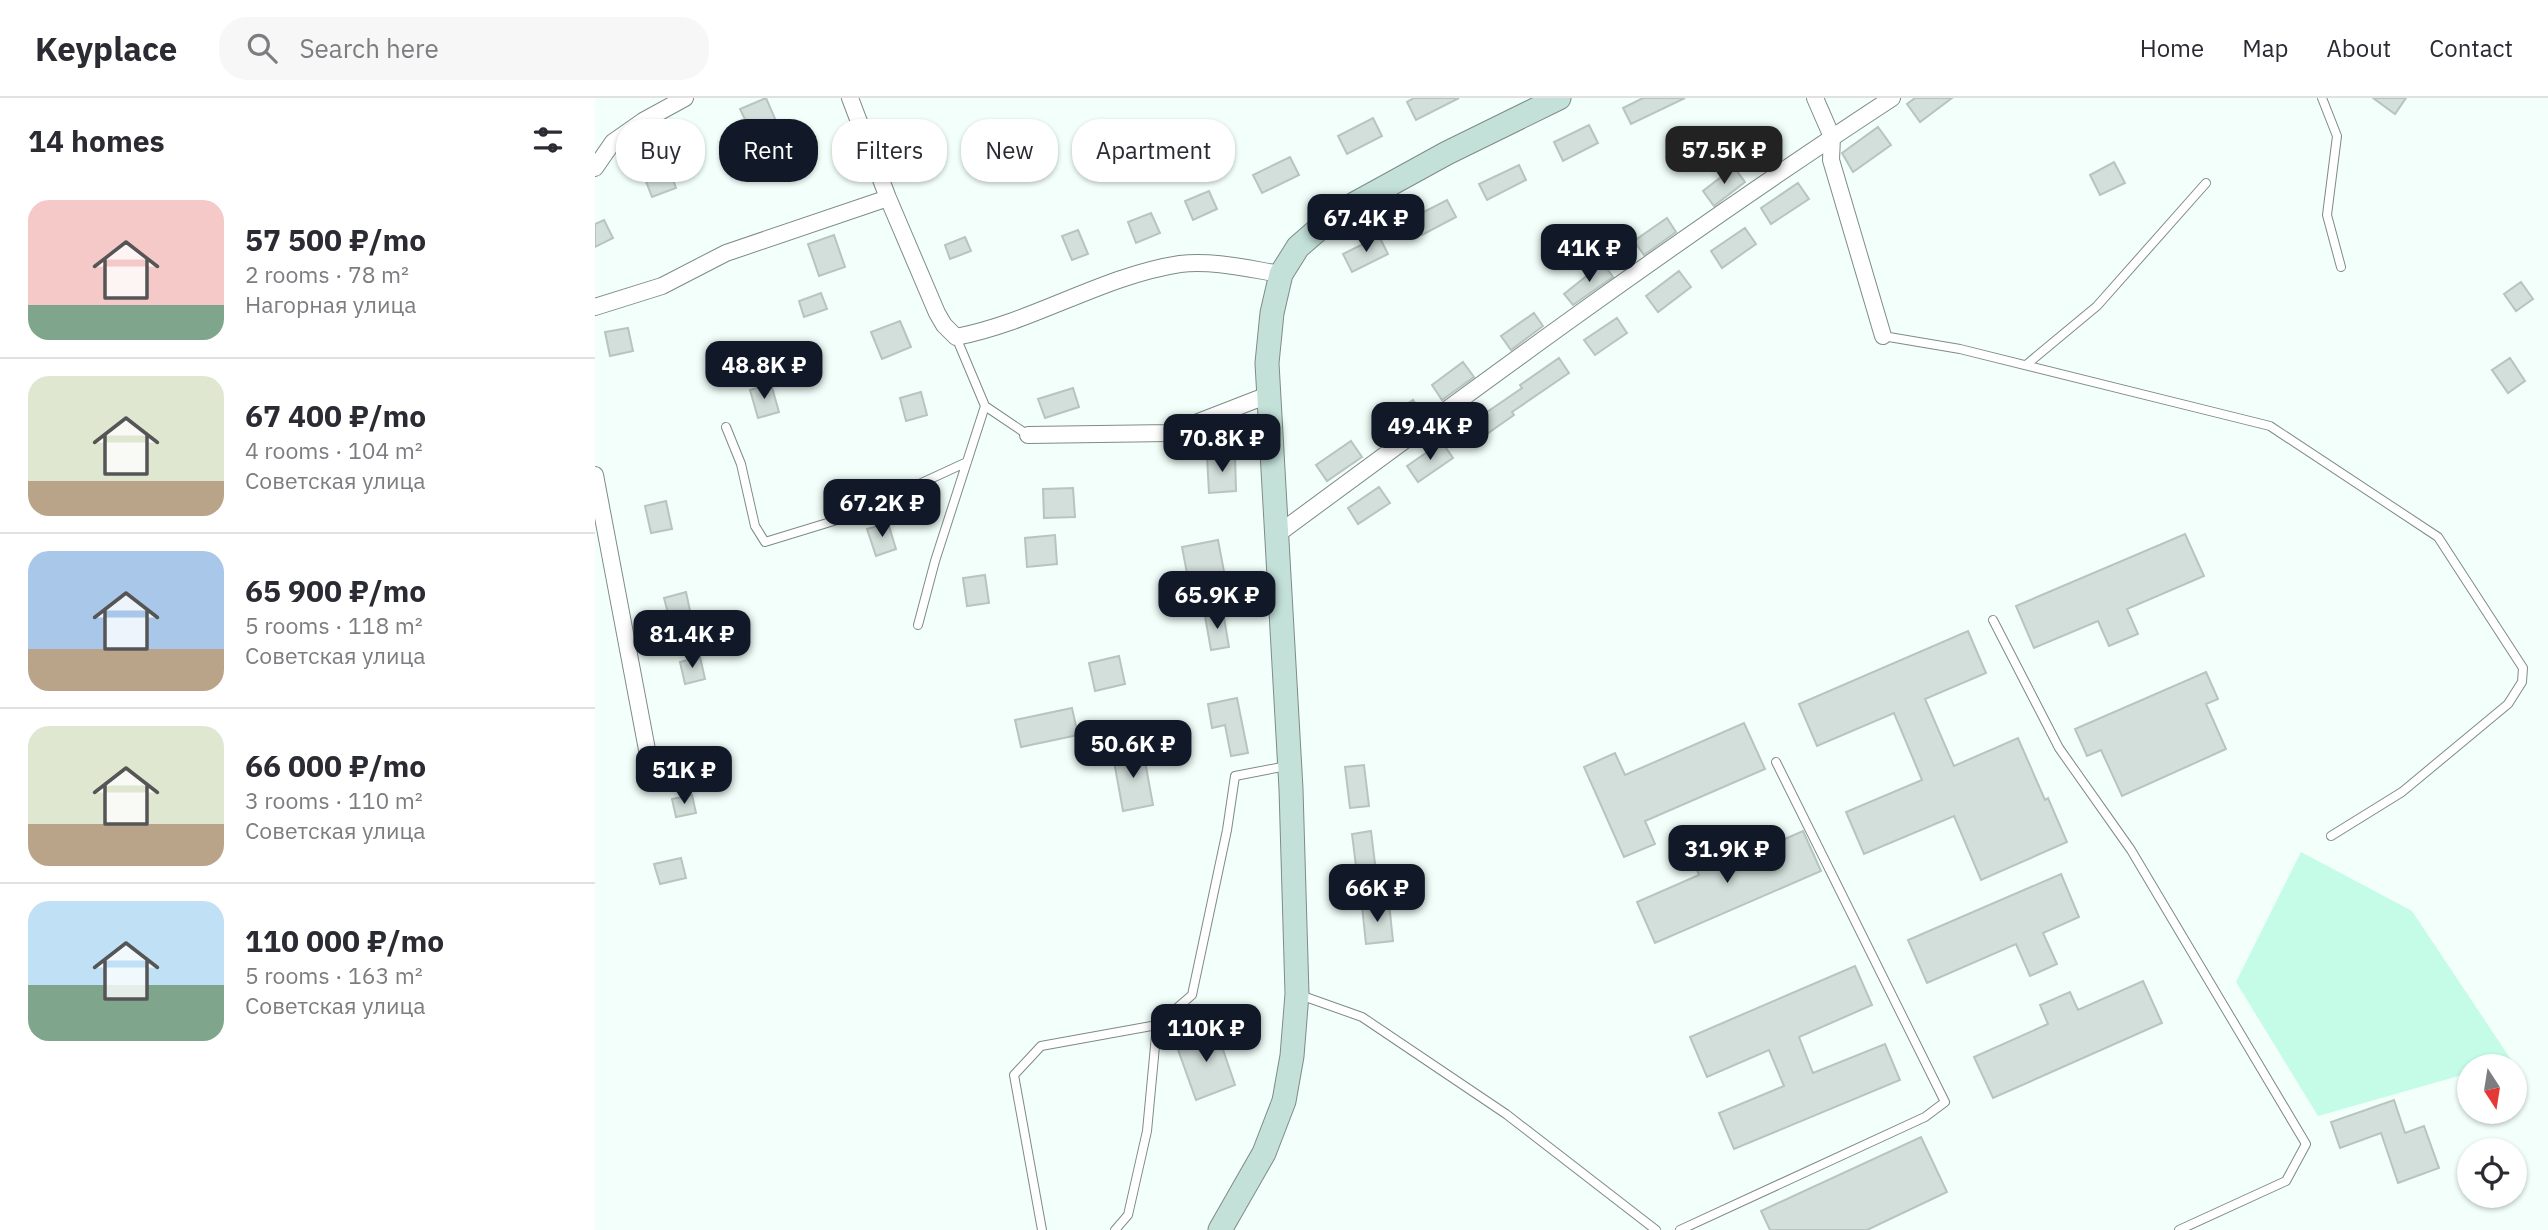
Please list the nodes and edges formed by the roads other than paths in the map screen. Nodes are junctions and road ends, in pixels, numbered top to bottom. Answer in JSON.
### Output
{"nodes":[{"id":1,"x":685,"y":98,"type":"edge"},
{"id":2,"x":850,"y":98,"type":"edge"},
{"id":3,"x":1559,"y":98,"type":"edge"},
{"id":4,"x":1815,"y":98,"type":"edge"},
{"id":5,"x":1892,"y":98,"type":"edge"},
{"id":6,"x":2322,"y":98,"type":"edge"},
{"id":7,"x":1832,"y":137,"type":"junction"},
{"id":8,"x":595,"y":168,"type":"edge"},
{"id":9,"x":2206,"y":183,"type":"dead end"},
{"id":10,"x":888,"y":198,"type":"junction"},
{"id":11,"x":2341,"y":267,"type":"dead end"},
{"id":12,"x":1281,"y":274,"type":"junction"},
{"id":13,"x":595,"y":307,"type":"edge"},
{"id":14,"x":1883,"y":336,"type":"joint"},
{"id":15,"x":956,"y":337,"type":"junction"},
{"id":16,"x":2026,"y":365,"type":"junction"},
{"id":17,"x":1268,"y":395,"type":"junction"},
{"id":18,"x":985,"y":406,"type":"junction"},
{"id":19,"x":726,"y":427,"type":"dead end"},
{"id":20,"x":1028,"y":435,"type":"joint"},
{"id":21,"x":968,"y":462,"type":"junction"},
{"id":22,"x":595,"y":475,"type":"edge"},
{"id":23,"x":1275,"y":536,"type":"junction"},
{"id":24,"x":1993,"y":620,"type":"dead end"},
{"id":25,"x":918,"y":625,"type":"dead end"},
{"id":26,"x":1776,"y":762,"type":"dead end"},
{"id":27,"x":1290,"y":765,"type":"junction"},
{"id":28,"x":652,"y":776,"type":"dead end"},
{"id":29,"x":2331,"y":836,"type":"dead end"},
{"id":30,"x":1297,"y":994,"type":"junction"},
{"id":31,"x":1157,"y":1025,"type":"junction"},
{"id":32,"x":1042,"y":1230,"type":"edge"},
{"id":33,"x":1115,"y":1230,"type":"edge"},
{"id":34,"x":1220,"y":1230,"type":"edge"},
{"id":35,"x":1656,"y":1230,"type":"edge"},
{"id":36,"x":1679,"y":1230,"type":"edge"},
{"id":37,"x":2179,"y":1230,"type":"edge"}],
"edges":[{"from":1,"to":8,"type":"street"},
{"from":2,"to":10,"type":"street"},
{"from":3,"to":12,"type":"street"},
{"from":4,"to":7,"type":"street"},
{"from":5,"to":7,"type":"street"},
{"from":6,"to":11,"type":"lane"},
{"from":7,"to":14,"type":"street"},
{"from":7,"to":23,"type":"street"},
{"from":9,"to":16,"type":"lane"},
{"from":10,"to":13,"type":"street"},
{"from":10,"to":15,"type":"street"},
{"from":12,"to":15,"type":"street"},
{"from":12,"to":17,"type":"street"},
{"from":14,"to":16,"type":"lane"},
{"from":15,"to":18,"type":"lane"},
{"from":16,"to":29,"type":"lane"},
{"from":17,"to":20,"type":"street"},
{"from":17,"to":23,"type":"street"},
{"from":18,"to":20,"type":"lane"},
{"from":18,"to":21,"type":"lane"},
{"from":19,"to":21,"type":"lane"},
{"from":21,"to":25,"type":"lane"},
{"from":22,"to":28,"type":"street"},
{"from":23,"to":27,"type":"street"},
{"from":24,"to":37,"type":"lane"},
{"from":26,"to":36,"type":"lane"},
{"from":27,"to":30,"type":"street"},
{"from":27,"to":31,"type":"lane"},
{"from":30,"to":34,"type":"street"},
{"from":30,"to":35,"type":"lane"},
{"from":31,"to":32,"type":"lane"},
{"from":31,"to":33,"type":"lane"}]}
